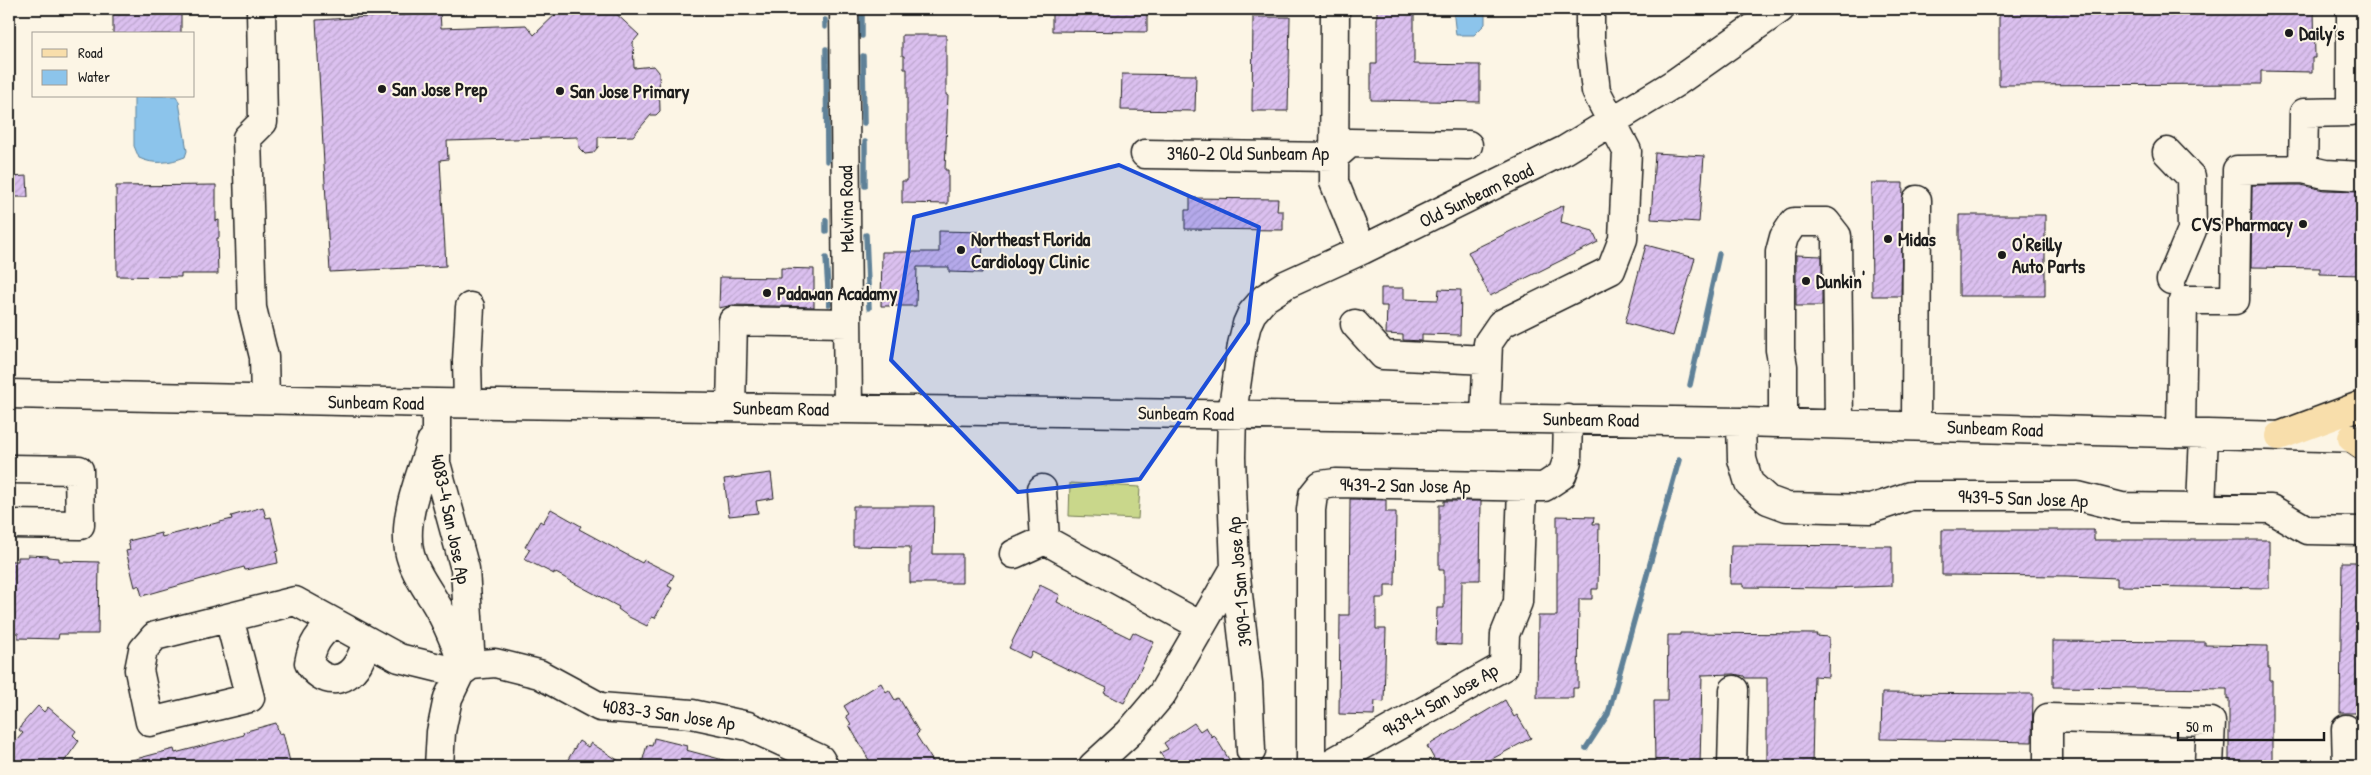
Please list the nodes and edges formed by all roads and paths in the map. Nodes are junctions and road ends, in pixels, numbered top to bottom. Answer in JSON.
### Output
{"nodes":[{"id":1,"x":261,"y":9,"type":"edge"},
{"id":2,"x":844,"y":9,"type":"edge"},
{"id":3,"x":1335,"y":9,"type":"edge"},
{"id":4,"x":1590,"y":9,"type":"edge"},
{"id":5,"x":1780,"y":9,"type":"edge"},
{"id":6,"x":2354,"y":32,"type":"edge"},
{"id":7,"x":2356,"y":71,"type":"edge"},
{"id":8,"x":2356,"y":111,"type":"edge"},
{"id":9,"x":1611,"y":122,"type":"junction"},
{"id":10,"x":1468,"y":145,"type":"dead end"},
{"id":11,"x":2167,"y":152,"type":"dead end"},
{"id":12,"x":1145,"y":154,"type":"dead end"},
{"id":13,"x":1334,"y":157,"type":"junction"},
{"id":14,"x":2303,"y":169,"type":"junction"},
{"id":15,"x":2362,"y":176,"type":"edge"},
{"id":16,"x":1917,"y":200,"type":"dead end"},
{"id":17,"x":1362,"y":250,"type":"junction"},
{"id":18,"x":2171,"y":280,"type":"dead end"},
{"id":19,"x":470,"y":307,"type":"dead end"},
{"id":20,"x":847,"y":324,"type":"junction"},
{"id":21,"x":1354,"y":324,"type":"dead end"},
{"id":22,"x":1487,"y":360,"type":"junction"},
{"id":23,"x":9,"y":394,"type":"edge"},
{"id":24,"x":265,"y":399,"type":"junction"},
{"id":25,"x":468,"y":403,"type":"junction"},
{"id":26,"x":2362,"y":406,"type":"edge"},
{"id":27,"x":731,"y":407,"type":"junction"},
{"id":28,"x":848,"y":409,"type":"junction"},
{"id":29,"x":1232,"y":414,"type":"junction"},
{"id":30,"x":436,"y":415,"type":"junction"},
{"id":31,"x":1485,"y":418,"type":"junction"},
{"id":32,"x":1568,"y":419,"type":"junction"},
{"id":33,"x":1741,"y":422,"type":"junction"},
{"id":34,"x":1783,"y":422,"type":"junction"},
{"id":35,"x":1839,"y":424,"type":"junction"},
{"id":36,"x":1916,"y":426,"type":"junction"},
{"id":37,"x":2193,"y":434,"type":"junction"},
{"id":38,"x":2279,"y":436,"type":"junction"},
{"id":39,"x":2359,"y":440,"type":"edge"},
{"id":40,"x":9,"y":470,"type":"edge"},
{"id":41,"x":1522,"y":488,"type":"junction"},
{"id":42,"x":1042,"y":489,"type":"dead end"},
{"id":43,"x":2201,"y":507,"type":"junction"},
{"id":44,"x":9,"y":524,"type":"edge"},
{"id":45,"x":2362,"y":531,"type":"edge"},
{"id":46,"x":1045,"y":540,"type":"junction"},
{"id":47,"x":1014,"y":554,"type":"dead end"},
{"id":48,"x":1235,"y":568,"type":"junction"},
{"id":49,"x":229,"y":618,"type":"junction"},
{"id":50,"x":334,"y":623,"type":"junction"},
{"id":51,"x":1201,"y":626,"type":"junction"},
{"id":52,"x":368,"y":641,"type":"junction"},
{"id":53,"x":465,"y":669,"type":"junction"},
{"id":54,"x":1734,"y":690,"type":"dead end"},
{"id":55,"x":2346,"y":729,"type":"dead end"},
{"id":56,"x":1251,"y":751,"type":"dead end"},
{"id":57,"x":440,"y":766,"type":"edge"},
{"id":58,"x":824,"y":766,"type":"edge"},
{"id":59,"x":1093,"y":766,"type":"edge"},
{"id":60,"x":1311,"y":766,"type":"edge"},
{"id":61,"x":1326,"y":766,"type":"edge"},
{"id":62,"x":1732,"y":766,"type":"edge"},
{"id":63,"x":2048,"y":766,"type":"edge"},
{"id":64,"x":2210,"y":766,"type":"edge"},
{"id":65,"x":2347,"y":766,"type":"edge"}],
"edges":[{"from":1,"to":24,"type":"street"},
{"from":2,"to":20,"type":"street","name":"Melvina Road"},
{"from":3,"to":13,"type":"street"},
{"from":4,"to":9,"type":"street"},
{"from":5,"to":9,"type":"street","name":"Old Sunbeam Road"},
{"from":6,"to":7,"type":"street"},
{"from":7,"to":8,"type":"street"},
{"from":8,"to":14,"type":"street"},
{"from":9,"to":17,"type":"street","name":"Old Sunbeam Road"},
{"from":9,"to":22,"type":"street"},
{"from":10,"to":13,"type":"street","name":"3960-2 Old Sunbeam Ap"},
{"from":11,"to":18,"type":"street"},
{"from":12,"to":13,"type":"street","name":"3960-2 Old Sunbeam Ap"},
{"from":13,"to":17,"type":"street"},
{"from":14,"to":15,"type":"street"},
{"from":14,"to":37,"type":"street"},
{"from":16,"to":36,"type":"street"},
{"from":17,"to":29,"type":"street","name":"Old Sunbeam Road"},
{"from":19,"to":25,"type":"street"},
{"from":20,"to":27,"type":"street"},
{"from":20,"to":28,"type":"street","name":"Melvina Road"},
{"from":21,"to":22,"type":"street"},
{"from":22,"to":31,"type":"street"},
{"from":23,"to":24,"type":"street","name":"Sunbeam Road"},
{"from":24,"to":30,"type":"street","name":"Sunbeam Road"},
{"from":25,"to":27,"type":"street","name":"Sunbeam Road"},
{"from":25,"to":30,"type":"street","name":"Sunbeam Road"},
{"from":26,"to":38,"type":"main road"},
{"from":27,"to":28,"type":"street","name":"Sunbeam Road"},
{"from":28,"to":29,"type":"street","name":"Sunbeam Road"},
{"from":29,"to":31,"type":"street","name":"Sunbeam Road"},
{"from":29,"to":48,"type":"street","name":"3909-1 San Jose Ap"},
{"from":30,"to":53,"type":"street","name":"4083-4 San Jose Ap"},
{"from":30,"to":53,"type":"street"},
{"from":31,"to":32,"type":"street","name":"Sunbeam Road"},
{"from":32,"to":33,"type":"street","name":"Sunbeam Road"},
{"from":32,"to":41,"type":"street","name":"9439-2 San Jose Ap"},
{"from":33,"to":34,"type":"street","name":"Sunbeam Road"},
{"from":33,"to":43,"type":"street","name":"9439-5 San Jose Ap"},
{"from":34,"to":35,"type":"street","name":"Sunbeam Road"},
{"from":34,"to":35,"type":"street"},
{"from":35,"to":36,"type":"street","name":"Sunbeam Road"},
{"from":36,"to":37,"type":"street","name":"Sunbeam Road"},
{"from":37,"to":38,"type":"street","name":"Sunbeam Road"},
{"from":37,"to":43,"type":"street"},
{"from":38,"to":39,"type":"street","name":"Sunbeam Road"},
{"from":40,"to":44,"type":"street"},
{"from":41,"to":60,"type":"street","name":"9439-2 San Jose Ap"},
{"from":41,"to":61,"type":"street","name":"9439-4 San Jose Ap"},
{"from":42,"to":46,"type":"street"},
{"from":43,"to":45,"type":"street","name":"9439-5 San Jose Ap"},
{"from":46,"to":47,"type":"street"},
{"from":46,"to":51,"type":"street"},
{"from":48,"to":51,"type":"street"},
{"from":48,"to":56,"type":"street","name":"3909-1 San Jose Ap"},
{"from":49,"to":49,"type":"street"},
{"from":49,"to":50,"type":"street"},
{"from":50,"to":52,"type":"street"},
{"from":50,"to":52,"type":"street"},
{"from":51,"to":59,"type":"street"},
{"from":52,"to":53,"type":"street","name":"4083-3 San Jose Ap"},
{"from":53,"to":57,"type":"street"},
{"from":53,"to":58,"type":"street","name":"4083-3 San Jose Ap"},
{"from":54,"to":62,"type":"street"},
{"from":55,"to":65,"type":"street"},
{"from":63,"to":64,"type":"street"}]}
